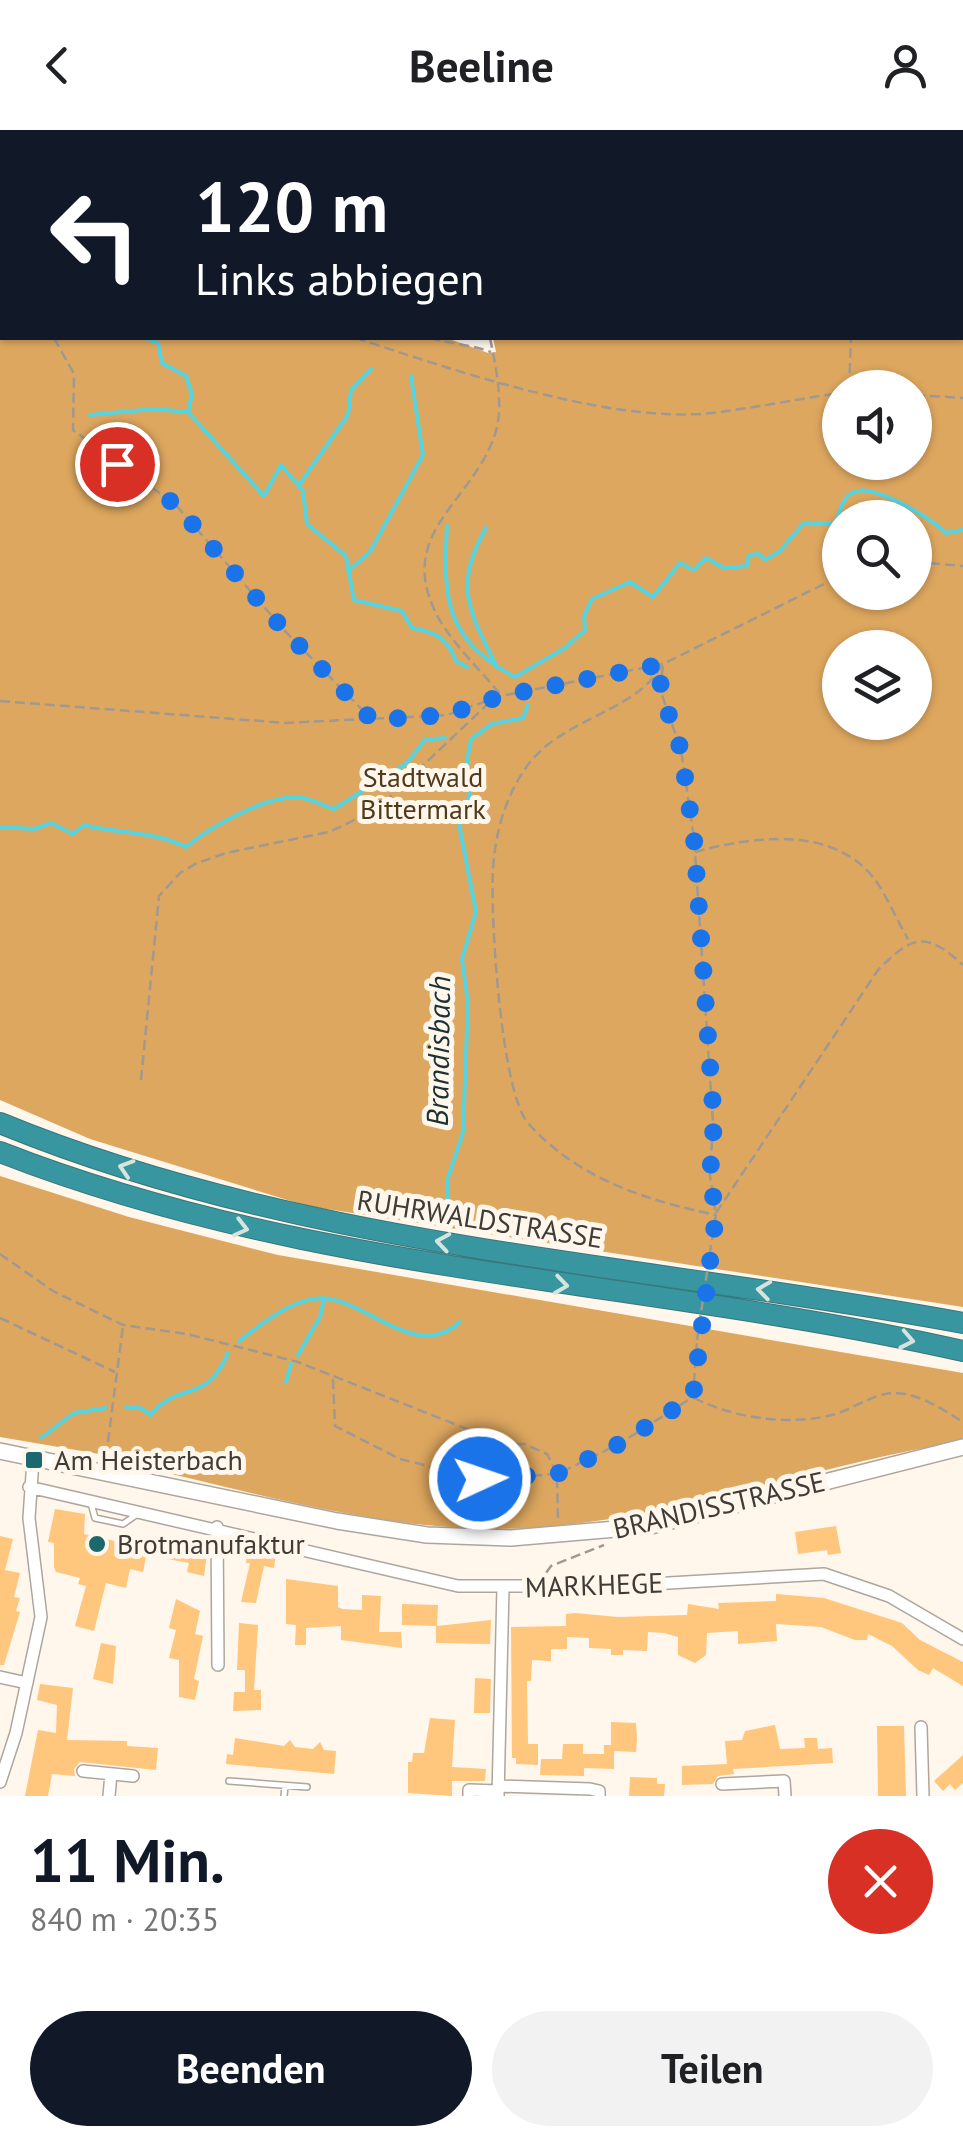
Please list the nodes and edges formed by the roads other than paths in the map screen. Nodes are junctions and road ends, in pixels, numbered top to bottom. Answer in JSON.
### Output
{"nodes":[{"id":1,"x":0,"y":1123,"type":"edge"},
{"id":2,"x":0,"y":1152,"type":"edge"},
{"id":3,"x":963,"y":1323,"type":"edge"},
{"id":4,"x":963,"y":1352,"type":"edge"},
{"id":5,"x":963,"y":1448,"type":"edge"},
{"id":6,"x":0,"y":1450,"type":"edge"},
{"id":7,"x":33,"y":1460,"type":"junction"},
{"id":8,"x":29,"y":1487,"type":"junction"},
{"id":9,"x":217,"y":1527,"type":"junction"},
{"id":10,"x":502,"y":1588,"type":"junction"},
{"id":11,"x":963,"y":1639,"type":"edge"},
{"id":12,"x":218,"y":1665,"type":"dead end"},
{"id":13,"x":0,"y":1677,"type":"edge"},
{"id":14,"x":27,"y":1683,"type":"junction"},
{"id":15,"x":921,"y":1727,"type":"dead end"},
{"id":16,"x":83,"y":1771,"type":"dead end"},
{"id":17,"x":111,"y":1774,"type":"junction"},
{"id":18,"x":132,"y":1776,"type":"dead end"},
{"id":19,"x":229,"y":1781,"type":"dead end"},
{"id":20,"x":0,"y":1782,"type":"edge"},
{"id":21,"x":722,"y":1784,"type":"dead end"},
{"id":22,"x":285,"y":1786,"type":"junction"},
{"id":23,"x":306,"y":1787,"type":"dead end"},
{"id":24,"x":498,"y":1791,"type":"edge"},
{"id":25,"x":109,"y":1796,"type":"edge"},
{"id":26,"x":284,"y":1796,"type":"edge"},
{"id":27,"x":469,"y":1796,"type":"edge"},
{"id":28,"x":599,"y":1796,"type":"edge"},
{"id":29,"x":785,"y":1796,"type":"edge"},
{"id":30,"x":923,"y":1796,"type":"edge"}],
"edges":[{"from":3,"to":1,"type":"highway","name":"RUHRWALDSTRASSE","one_way":true},
{"from":2,"to":4,"type":"highway","one_way":true},
{"from":5,"to":7,"type":"street","name":"BRANDISSTRASSE"},
{"from":6,"to":7,"type":"street","name":"BRANDISSTRASSE"},
{"from":7,"to":8,"type":"street"},
{"from":8,"to":9,"type":"street","name":"MARKHEGE"},
{"from":8,"to":14,"type":"street"},
{"from":9,"to":10,"type":"street","name":"MARKHEGE"},
{"from":9,"to":12,"type":"street"},
{"from":10,"to":11,"type":"street","name":"MARKHEGE"},
{"from":10,"to":24,"type":"street"},
{"from":13,"to":14,"type":"street"},
{"from":14,"to":20,"type":"street"},
{"from":15,"to":30,"type":"street"},
{"from":16,"to":17,"type":"street"},
{"from":17,"to":18,"type":"street"},
{"from":17,"to":25,"type":"street"},
{"from":19,"to":22,"type":"lane"},
{"from":21,"to":29,"type":"street"},
{"from":22,"to":23,"type":"lane"},
{"from":22,"to":26,"type":"lane"},
{"from":24,"to":27,"type":"street"},
{"from":24,"to":28,"type":"street"}]}
